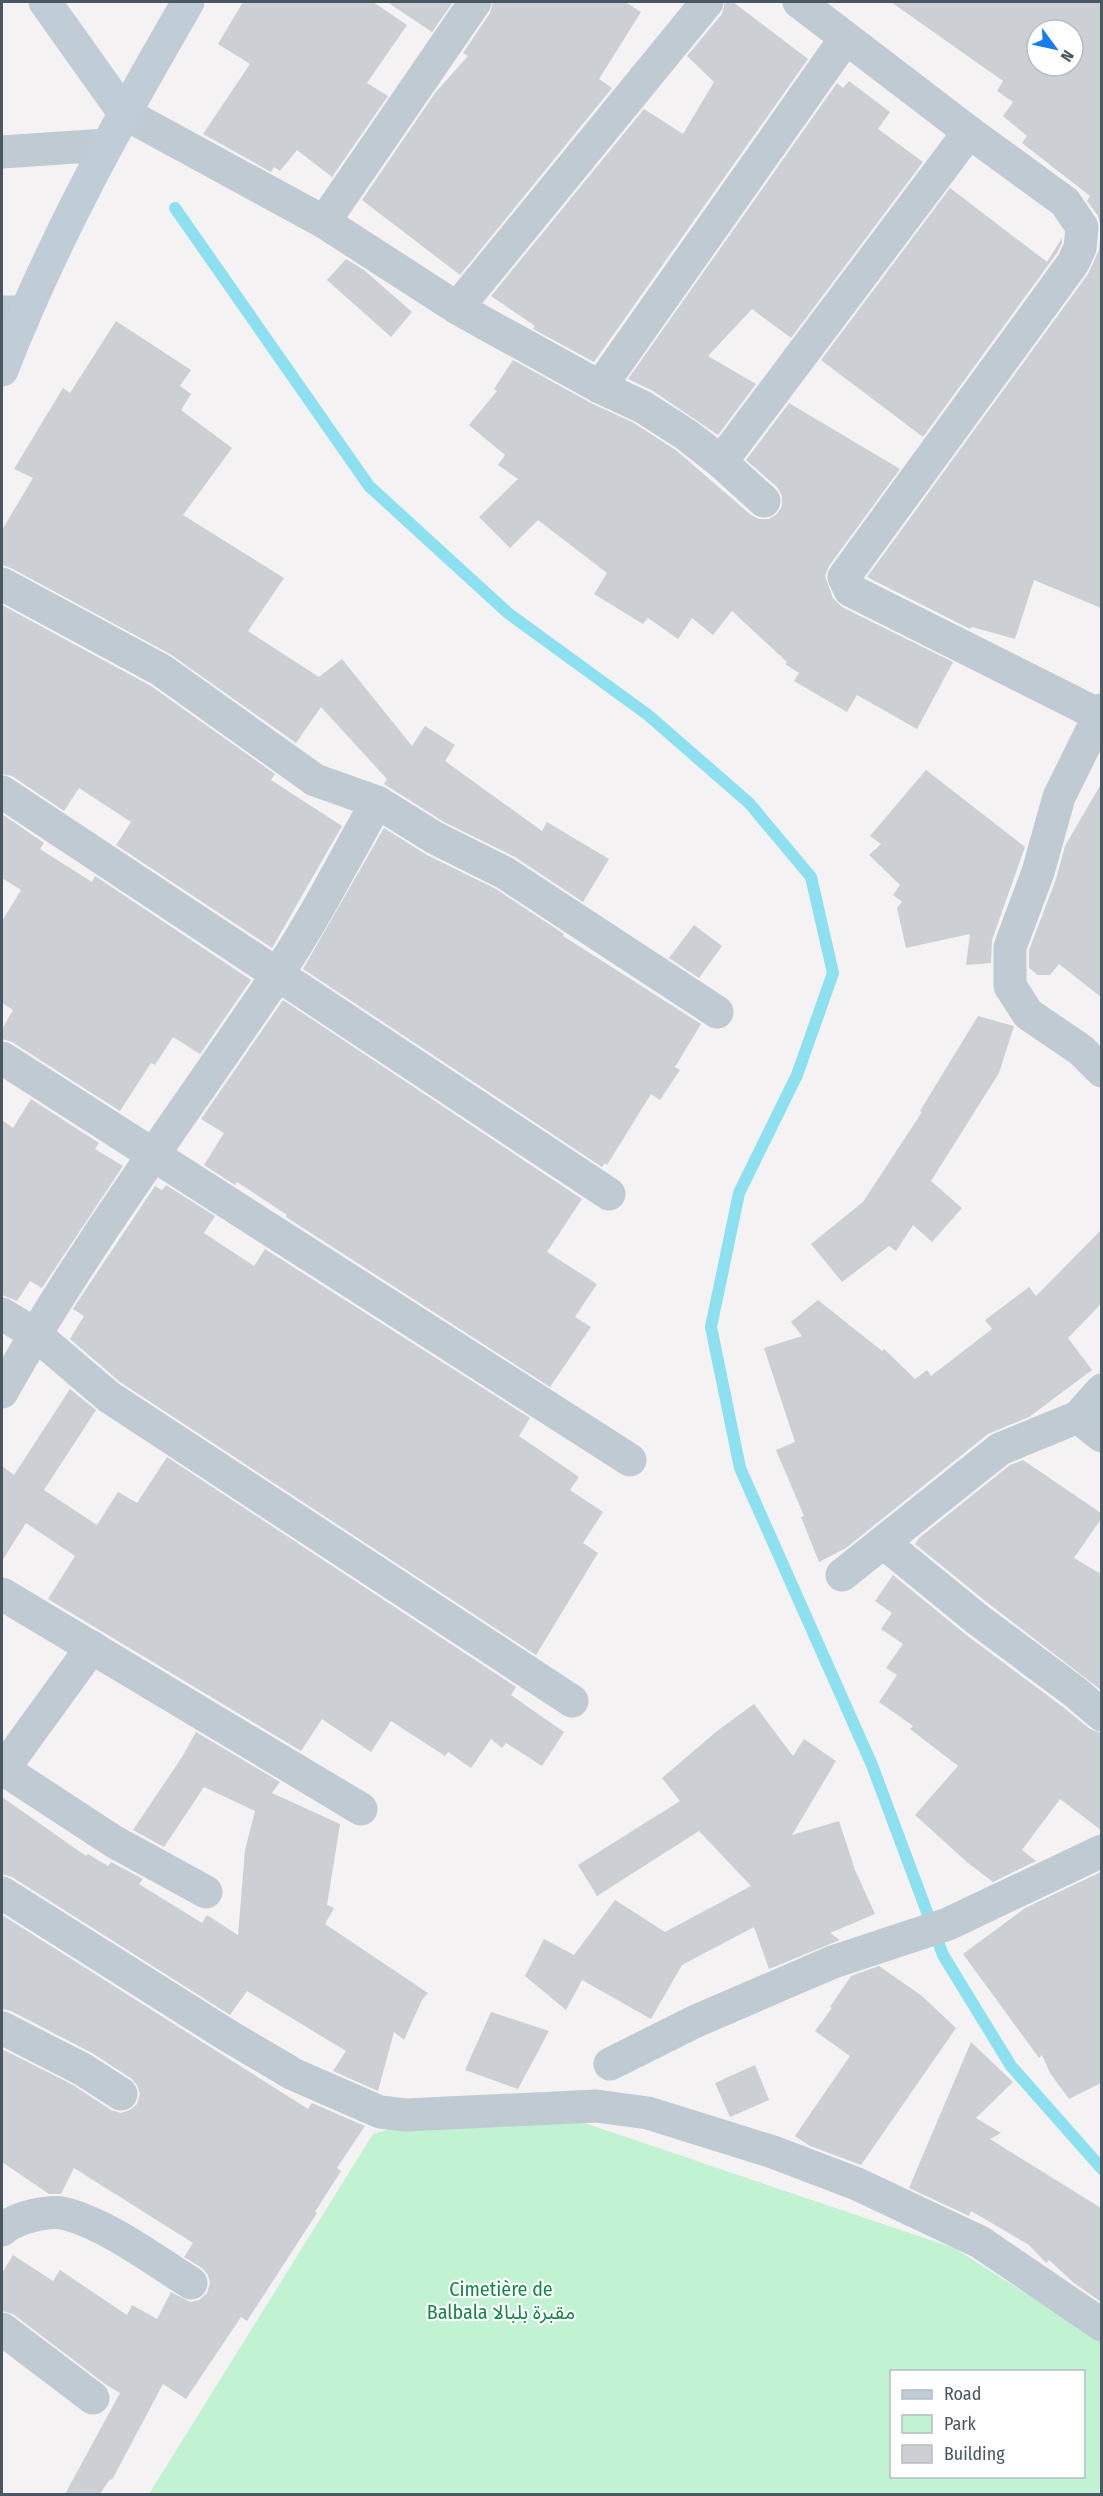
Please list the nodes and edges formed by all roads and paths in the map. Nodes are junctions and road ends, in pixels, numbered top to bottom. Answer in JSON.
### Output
{"nodes":[{"id":1,"x":45,"y":2,"type":"edge"},
{"id":2,"x":188,"y":2,"type":"edge"},
{"id":3,"x":475,"y":2,"type":"edge"},
{"id":4,"x":707,"y":2,"type":"edge"},
{"id":5,"x":799,"y":2,"type":"edge"},
{"id":6,"x":845,"y":39,"type":"junction"},
{"id":7,"x":124,"y":113,"type":"junction"},
{"id":8,"x":969,"y":132,"type":"junction"},
{"id":9,"x":106,"y":145,"type":"junction"},
{"id":10,"x":2,"y":152,"type":"edge"},
{"id":11,"x":324,"y":222,"type":"junction"},
{"id":12,"x":457,"y":308,"type":"junction"},
{"id":13,"x":13,"y":312,"type":"edge"},
{"id":14,"x":2,"y":370,"type":"edge"},
{"id":15,"x":600,"y":387,"type":"junction"},
{"id":16,"x":722,"y":462,"type":"junction"},
{"id":17,"x":764,"y":501,"type":"dead end"},
{"id":18,"x":2,"y":584,"type":"edge"},
{"id":19,"x":1100,"y":713,"type":"edge"},
{"id":20,"x":2,"y":792,"type":"edge"},
{"id":21,"x":377,"y":802,"type":"junction"},
{"id":22,"x":278,"y":973,"type":"junction"},
{"id":23,"x":717,"y":1012,"type":"dead end"},
{"id":24,"x":2,"y":1058,"type":"edge"},
{"id":25,"x":1101,"y":1071,"type":"edge"},
{"id":26,"x":152,"y":1155,"type":"junction"},
{"id":27,"x":609,"y":1194,"type":"dead end"},
{"id":28,"x":2,"y":1314,"type":"edge"},
{"id":29,"x":35,"y":1334,"type":"junction"},
{"id":30,"x":1101,"y":1390,"type":"edge"},
{"id":31,"x":2,"y":1392,"type":"edge"},
{"id":32,"x":1090,"y":1427,"type":"edge"},
{"id":33,"x":630,"y":1460,"type":"dead end"},
{"id":34,"x":884,"y":1543,"type":"junction"},
{"id":35,"x":842,"y":1575,"type":"dead end"},
{"id":36,"x":2,"y":1594,"type":"edge"},
{"id":37,"x":92,"y":1647,"type":"junction"},
{"id":38,"x":572,"y":1701,"type":"dead end"},
{"id":39,"x":1101,"y":1715,"type":"edge"},
{"id":40,"x":2,"y":1770,"type":"edge"},
{"id":41,"x":360,"y":1809,"type":"dead end"},
{"id":42,"x":1101,"y":1851,"type":"edge"},
{"id":43,"x":206,"y":1892,"type":"dead end"},
{"id":44,"x":2,"y":1893,"type":"edge"},
{"id":45,"x":2,"y":2028,"type":"edge"},
{"id":46,"x":610,"y":2064,"type":"dead end"},
{"id":47,"x":121,"y":2094,"type":"dead end"},
{"id":48,"x":2,"y":2230,"type":"edge"},
{"id":49,"x":191,"y":2283,"type":"dead end"},
{"id":50,"x":1101,"y":2325,"type":"edge"},
{"id":51,"x":2,"y":2330,"type":"edge"},
{"id":52,"x":93,"y":2398,"type":"dead end"}],
"edges":[{"from":1,"to":7,"type":"street"},
{"from":2,"to":7,"type":"street"},
{"from":3,"to":11,"type":"street"},
{"from":4,"to":12,"type":"street"},
{"from":5,"to":6,"type":"street"},
{"from":6,"to":8,"type":"street"},
{"from":6,"to":15,"type":"street"},
{"from":7,"to":9,"type":"street"},
{"from":7,"to":11,"type":"street"},
{"from":8,"to":16,"type":"street"},
{"from":8,"to":19,"type":"street"},
{"from":9,"to":10,"type":"street"},
{"from":9,"to":13,"type":"street"},
{"from":11,"to":12,"type":"street"},
{"from":12,"to":15,"type":"street"},
{"from":13,"to":14,"type":"street"},
{"from":15,"to":16,"type":"street"},
{"from":16,"to":17,"type":"street"},
{"from":18,"to":21,"type":"street"},
{"from":19,"to":25,"type":"street"},
{"from":20,"to":22,"type":"street"},
{"from":21,"to":22,"type":"street"},
{"from":21,"to":23,"type":"street"},
{"from":22,"to":26,"type":"street"},
{"from":22,"to":27,"type":"street"},
{"from":24,"to":26,"type":"street"},
{"from":26,"to":29,"type":"street"},
{"from":26,"to":33,"type":"street"},
{"from":28,"to":29,"type":"street"},
{"from":29,"to":31,"type":"street"},
{"from":29,"to":38,"type":"street"},
{"from":30,"to":32,"type":"street"},
{"from":32,"to":34,"type":"street"},
{"from":34,"to":35,"type":"street"},
{"from":34,"to":39,"type":"street"},
{"from":36,"to":37,"type":"street"},
{"from":37,"to":40,"type":"street"},
{"from":37,"to":41,"type":"street"},
{"from":40,"to":43,"type":"street"},
{"from":42,"to":46,"type":"street"},
{"from":44,"to":50,"type":"street"},
{"from":45,"to":47,"type":"street"},
{"from":48,"to":49,"type":"street"},
{"from":51,"to":52,"type":"street"}]}
